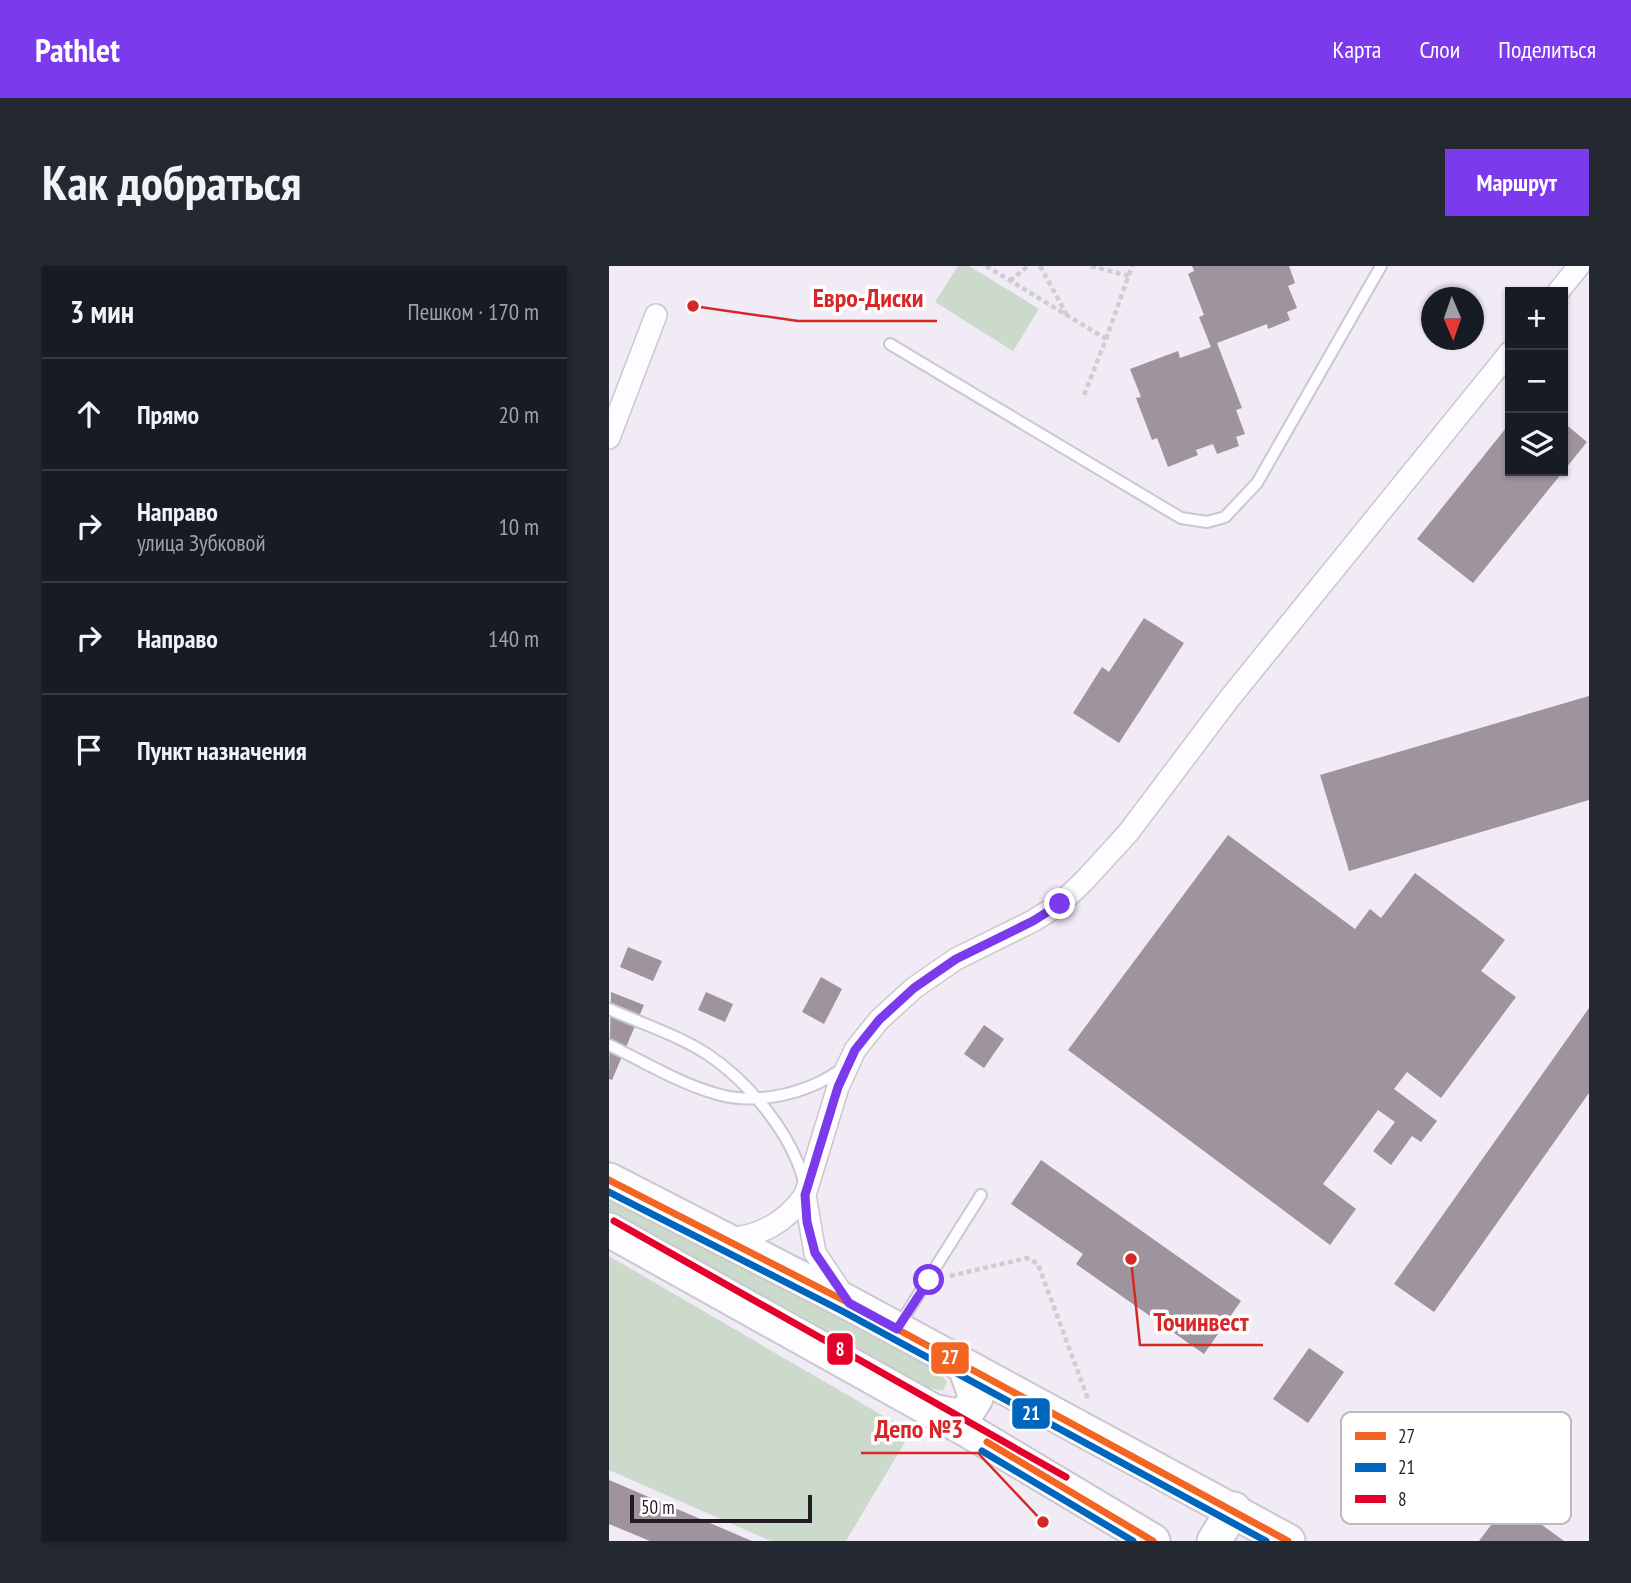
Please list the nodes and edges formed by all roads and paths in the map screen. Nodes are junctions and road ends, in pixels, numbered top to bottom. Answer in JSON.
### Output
{"nodes":[{"id":1,"x":986,"y":266,"type":"edge"},
{"id":2,"x":1028,"y":266,"type":"edge"},
{"id":3,"x":1039,"y":266,"type":"edge"},
{"id":4,"x":1093,"y":266,"type":"edge"},
{"id":5,"x":1132,"y":266,"type":"edge"},
{"id":6,"x":1381,"y":266,"type":"edge"},
{"id":7,"x":1580,"y":266,"type":"edge"},
{"id":8,"x":1129,"y":276,"type":"junction"},
{"id":9,"x":1010,"y":281,"type":"junction"},
{"id":10,"x":1562,"y":287,"type":"edge"},
{"id":11,"x":656,"y":314,"type":"dead end"},
{"id":12,"x":1067,"y":316,"type":"junction"},
{"id":13,"x":1106,"y":339,"type":"junction"},
{"id":14,"x":890,"y":344,"type":"dead end"},
{"id":15,"x":1505,"y":358,"type":"edge"},
{"id":16,"x":1084,"y":395,"type":"dead end"},
{"id":17,"x":609,"y":438,"type":"edge"},
{"id":18,"x":609,"y":1009,"type":"edge"},
{"id":19,"x":609,"y":1045,"type":"edge"},
{"id":20,"x":849,"y":1063,"type":"junction"},
{"id":21,"x":754,"y":1097,"type":"junction"},
{"id":22,"x":609,"y":1180,"type":"edge"},
{"id":23,"x":805,"y":1195,"type":"junction"},
{"id":24,"x":981,"y":1195,"type":"dead end"},
{"id":25,"x":609,"y":1230,"type":"edge"},
{"id":26,"x":729,"y":1240,"type":"junction"},
{"id":27,"x":946,"y":1276,"type":"dead end"},
{"id":28,"x":849,"y":1303,"type":"junction"},
{"id":29,"x":897,"y":1329,"type":"junction"},
{"id":30,"x":965,"y":1367,"type":"junction"},
{"id":31,"x":1089,"y":1400,"type":"dead end"},
{"id":32,"x":929,"y":1410,"type":"junction"},
{"id":33,"x":1234,"y":1509,"type":"junction"},
{"id":34,"x":1153,"y":1541,"type":"edge"},
{"id":35,"x":1214,"y":1541,"type":"edge"},
{"id":36,"x":1288,"y":1541,"type":"edge"}],
"edges":[{"from":1,"to":9,"type":"path"},
{"from":2,"to":9,"type":"path"},
{"from":3,"to":12,"type":"path"},
{"from":4,"to":8,"type":"path"},
{"from":5,"to":8,"type":"path"},
{"from":6,"to":14,"type":"lane"},
{"from":7,"to":10,"type":"street"},
{"from":8,"to":13,"type":"path"},
{"from":9,"to":12,"type":"path"},
{"from":11,"to":17,"type":"street"},
{"from":12,"to":13,"type":"path"},
{"from":13,"to":16,"type":"path"},
{"from":15,"to":20,"type":"street"},
{"from":18,"to":21,"type":"lane"},
{"from":19,"to":21,"type":"lane"},
{"from":20,"to":21,"type":"lane"},
{"from":20,"to":23,"type":"street"},
{"from":21,"to":23,"type":"lane"},
{"from":22,"to":26,"type":"main road"},
{"from":23,"to":26,"type":"street"},
{"from":23,"to":28,"type":"street"},
{"from":24,"to":29,"type":"lane"},
{"from":25,"to":32,"type":"main road"},
{"from":26,"to":28,"type":"main road"},
{"from":27,"to":31,"type":"path"},
{"from":28,"to":29,"type":"main road"},
{"from":29,"to":30,"type":"main road"},
{"from":30,"to":32,"type":"main road"},
{"from":30,"to":33,"type":"main road"},
{"from":32,"to":34,"type":"main road"},
{"from":33,"to":35,"type":"main road"},
{"from":33,"to":36,"type":"main road"}]}
